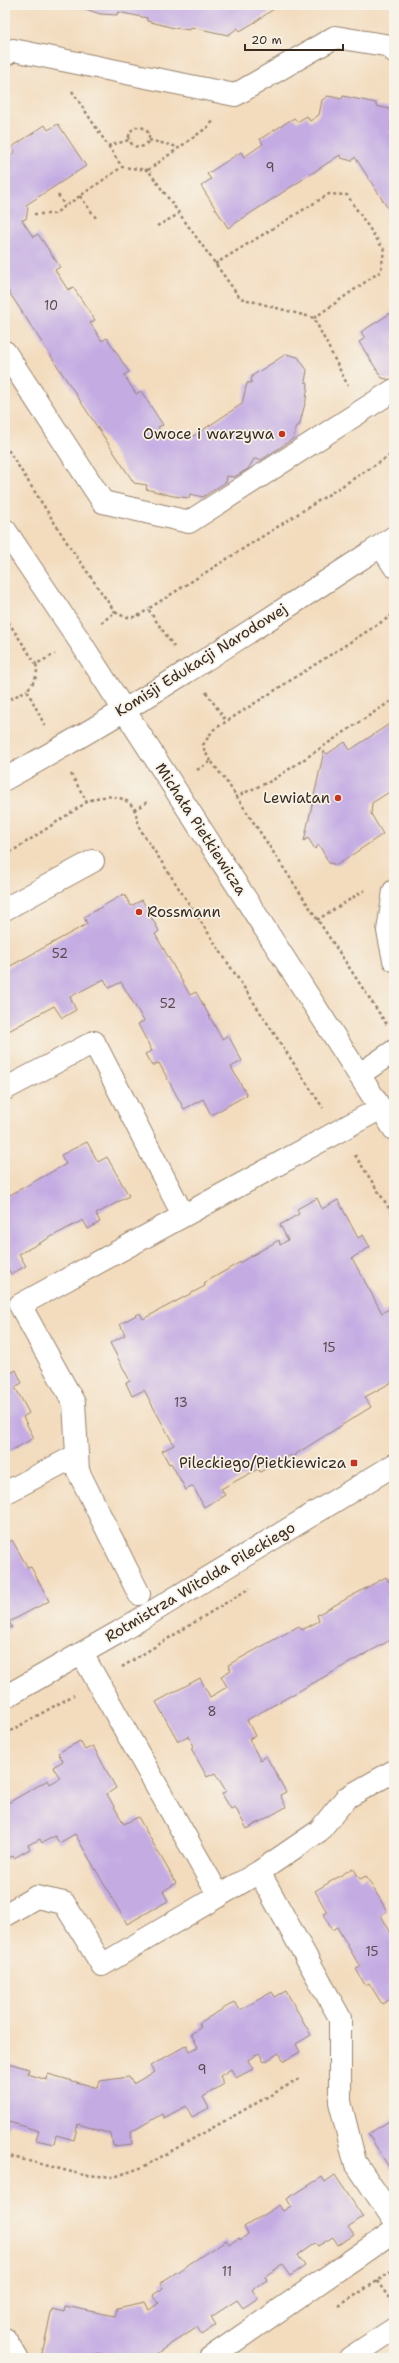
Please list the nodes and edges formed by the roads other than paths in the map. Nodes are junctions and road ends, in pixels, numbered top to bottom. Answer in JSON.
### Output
{"nodes":[{"id":1,"x":8,"y":48,"type":"edge"},
{"id":2,"x":394,"y":51,"type":"edge"},
{"id":3,"x":5,"y":352,"type":"edge"},
{"id":4,"x":394,"y":390,"type":"edge"},
{"id":5,"x":5,"y":530,"type":"edge"},
{"id":6,"x":388,"y":541,"type":"edge"},
{"id":7,"x":394,"y":566,"type":"edge"},
{"id":8,"x":123,"y":709,"type":"junction"},
{"id":9,"x":5,"y":779,"type":"edge"},
{"id":10,"x":93,"y":861,"type":"dead end"},
{"id":11,"x":394,"y":891,"type":"edge"},
{"id":12,"x":5,"y":909,"type":"edge"},
{"id":13,"x":394,"y":960,"type":"edge"},
{"id":14,"x":394,"y":1051,"type":"edge"},
{"id":15,"x":360,"y":1074,"type":"junction"},
{"id":16,"x":5,"y":1089,"type":"edge"},
{"id":17,"x":380,"y":1108,"type":"junction"},
{"id":18,"x":394,"y":1129,"type":"edge"},
{"id":19,"x":184,"y":1215,"type":"junction"},
{"id":20,"x":77,"y":1455,"type":"junction"},
{"id":21,"x":394,"y":1465,"type":"edge"},
{"id":22,"x":5,"y":1493,"type":"edge"},
{"id":23,"x":139,"y":1594,"type":"dead end"},
{"id":24,"x":82,"y":1654,"type":"junction"},
{"id":25,"x":5,"y":1697,"type":"edge"},
{"id":26,"x":394,"y":1771,"type":"edge"},
{"id":27,"x":259,"y":1872,"type":"junction"},
{"id":28,"x":219,"y":1896,"type":"junction"},
{"id":29,"x":5,"y":1915,"type":"edge"},
{"id":30,"x":394,"y":2220,"type":"edge"},
{"id":31,"x":394,"y":2231,"type":"edge"},
{"id":32,"x":394,"y":2329,"type":"edge"},
{"id":33,"x":5,"y":2339,"type":"edge"},
{"id":34,"x":16,"y":2358,"type":"edge"},
{"id":35,"x":210,"y":2358,"type":"edge"},
{"id":36,"x":350,"y":2358,"type":"edge"}],
"edges":[{"from":1,"to":2,"type":"street"},
{"from":3,"to":4,"type":"street"},
{"from":5,"to":8,"type":"street","name":"Michała Pietkiewicza"},
{"from":6,"to":7,"type":"street"},
{"from":6,"to":8,"type":"street","name":"Komisji Edukacji Narodowej"},
{"from":8,"to":9,"type":"street","name":"Komisji Edukacji Narodowej"},
{"from":8,"to":15,"type":"street","name":"Michała Pietkiewicza"},
{"from":10,"to":12,"type":"street"},
{"from":11,"to":13,"type":"street"},
{"from":14,"to":15,"type":"street"},
{"from":15,"to":17,"type":"street","name":"Michała Pietkiewicza"},
{"from":16,"to":19,"type":"street"},
{"from":17,"to":18,"type":"street","name":"Michała Pietkiewicza"},
{"from":17,"to":19,"type":"street"},
{"from":19,"to":20,"type":"street"},
{"from":20,"to":22,"type":"street"},
{"from":20,"to":23,"type":"street"},
{"from":21,"to":24,"type":"street","name":"Rotmistrza Witolda Pileckiego"},
{"from":24,"to":25,"type":"street","name":"Rotmistrza Witolda Pileckiego"},
{"from":24,"to":28,"type":"street"},
{"from":26,"to":27,"type":"street"},
{"from":27,"to":28,"type":"street"},
{"from":27,"to":30,"type":"street"},
{"from":28,"to":29,"type":"street"},
{"from":31,"to":35,"type":"street"},
{"from":32,"to":36,"type":"street"},
{"from":33,"to":34,"type":"street"}]}
